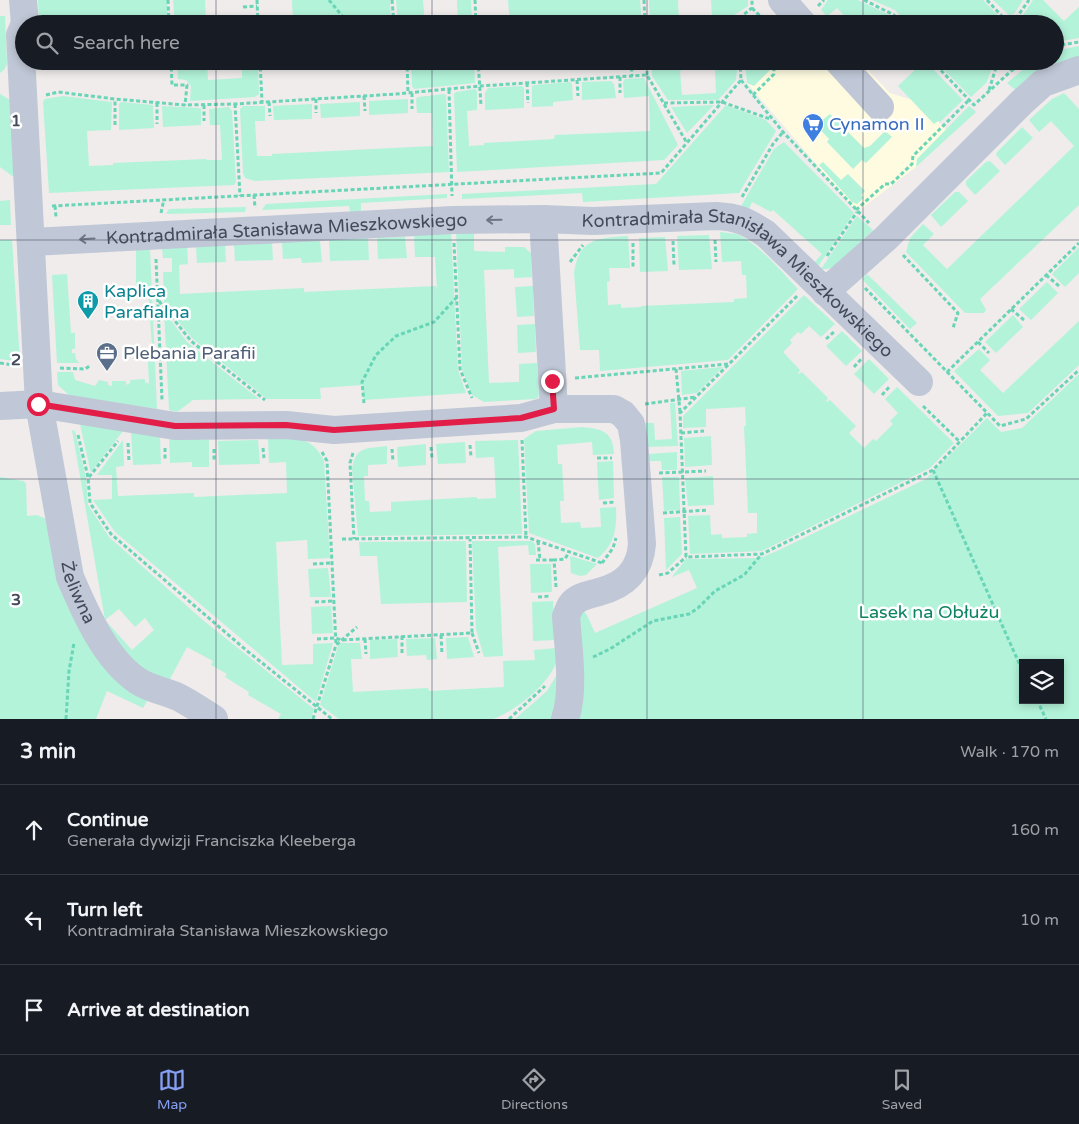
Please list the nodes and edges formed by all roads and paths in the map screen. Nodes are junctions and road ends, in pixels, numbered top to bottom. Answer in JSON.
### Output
{"nodes":[{"id":1,"x":23,"y":0,"type":"edge"},
{"id":2,"x":168,"y":0,"type":"edge"},
{"id":3,"x":257,"y":0,"type":"edge"},
{"id":4,"x":329,"y":0,"type":"edge"},
{"id":5,"x":392,"y":0,"type":"edge"},
{"id":6,"x":475,"y":0,"type":"edge"},
{"id":7,"x":644,"y":0,"type":"edge"},
{"id":8,"x":752,"y":0,"type":"edge"},
{"id":9,"x":782,"y":0,"type":"edge"},
{"id":10,"x":864,"y":0,"type":"edge"},
{"id":11,"x":987,"y":0,"type":"edge"},
{"id":12,"x":1029,"y":0,"type":"edge"},
{"id":13,"x":257,"y":6,"type":"junction"},
{"id":14,"x":243,"y":7,"type":"dead end"},
{"id":15,"x":752,"y":8,"type":"junction"},
{"id":16,"x":24,"y":15,"type":"edge"},
{"id":17,"x":169,"y":15,"type":"edge"},
{"id":18,"x":258,"y":15,"type":"edge"},
{"id":19,"x":341,"y":15,"type":"edge"},
{"id":20,"x":393,"y":15,"type":"edge"},
{"id":21,"x":476,"y":15,"type":"edge"},
{"id":22,"x":645,"y":15,"type":"edge"},
{"id":23,"x":743,"y":15,"type":"edge"},
{"id":24,"x":759,"y":15,"type":"edge"},
{"id":25,"x":795,"y":15,"type":"edge"},
{"id":26,"x":894,"y":15,"type":"edge"},
{"id":27,"x":1002,"y":15,"type":"edge"},
{"id":28,"x":1018,"y":15,"type":"edge"},
{"id":29,"x":1079,"y":42,"type":"edge"},
{"id":30,"x":1064,"y":44,"type":"edge"},
{"id":31,"x":22,"y":70,"type":"edge"},
{"id":32,"x":171,"y":70,"type":"edge"},
{"id":33,"x":260,"y":70,"type":"edge"},
{"id":34,"x":408,"y":70,"type":"edge"},
{"id":35,"x":479,"y":70,"type":"edge"},
{"id":36,"x":632,"y":70,"type":"edge"},
{"id":37,"x":647,"y":70,"type":"edge"},
{"id":38,"x":740,"y":70,"type":"edge"},
{"id":39,"x":774,"y":70,"type":"edge"},
{"id":40,"x":846,"y":70,"type":"edge"},
{"id":41,"x":941,"y":70,"type":"edge"},
{"id":42,"x":995,"y":70,"type":"edge"},
{"id":43,"x":1013,"y":70,"type":"edge"},
{"id":44,"x":1079,"y":70,"type":"edge"},
{"id":45,"x":647,"y":75,"type":"junction"},
{"id":46,"x":632,"y":76,"type":"junction"},
{"id":47,"x":620,"y":77,"type":"junction"},
{"id":48,"x":577,"y":80,"type":"junction"},
{"id":49,"x":741,"y":80,"type":"junction"},
{"id":50,"x":527,"y":83,"type":"junction"},
{"id":51,"x":480,"y":86,"type":"junction"},
{"id":52,"x":449,"y":90,"type":"junction"},
{"id":53,"x":989,"y":91,"type":"junction"},
{"id":54,"x":410,"y":93,"type":"junction"},
{"id":55,"x":620,"y":94,"type":"dead end"},
{"id":56,"x":753,"y":95,"type":"junction"},
{"id":57,"x":43,"y":96,"type":"dead end"},
{"id":58,"x":364,"y":96,"type":"junction"},
{"id":59,"x":578,"y":96,"type":"dead end"},
{"id":60,"x":116,"y":99,"type":"junction"},
{"id":61,"x":316,"y":99,"type":"junction"},
{"id":62,"x":969,"y":100,"type":"junction"},
{"id":63,"x":262,"y":102,"type":"junction"},
{"id":64,"x":269,"y":102,"type":"junction"},
{"id":65,"x":722,"y":102,"type":"junction"},
{"id":66,"x":157,"y":103,"type":"junction"},
{"id":67,"x":528,"y":103,"type":"dead end"},
{"id":68,"x":664,"y":103,"type":"junction"},
{"id":69,"x":235,"y":104,"type":"junction"},
{"id":70,"x":184,"y":105,"type":"junction"},
{"id":71,"x":204,"y":105,"type":"junction"},
{"id":72,"x":481,"y":105,"type":"dead end"},
{"id":73,"x":880,"y":107,"type":"dead end"},
{"id":74,"x":412,"y":109,"type":"dead end"},
{"id":75,"x":365,"y":111,"type":"dead end"},
{"id":76,"x":316,"y":113,"type":"dead end"},
{"id":77,"x":270,"y":116,"type":"dead end"},
{"id":78,"x":772,"y":119,"type":"junction"},
{"id":79,"x":204,"y":121,"type":"dead end"},
{"id":80,"x":157,"y":124,"type":"dead end"},
{"id":81,"x":115,"y":125,"type":"dead end"},
{"id":82,"x":783,"y":132,"type":"junction"},
{"id":83,"x":687,"y":142,"type":"junction"},
{"id":84,"x":452,"y":184,"type":"junction"},
{"id":85,"x":240,"y":196,"type":"junction"},
{"id":86,"x":164,"y":199,"type":"junction"},
{"id":87,"x":47,"y":206,"type":"dead end"},
{"id":88,"x":857,"y":211,"type":"junction"},
{"id":89,"x":735,"y":217,"type":"junction"},
{"id":90,"x":543,"y":219,"type":"junction"},
{"id":91,"x":453,"y":220,"type":"junction"},
{"id":92,"x":156,"y":236,"type":"junction"},
{"id":93,"x":715,"y":238,"type":"dead end"},
{"id":94,"x":587,"y":240,"type":"dead end"},
{"id":95,"x":672,"y":240,"type":"dead end"},
{"id":96,"x":32,"y":242,"type":"junction"},
{"id":97,"x":633,"y":242,"type":"dead end"},
{"id":98,"x":1079,"y":243,"type":"edge"},
{"id":99,"x":894,"y":244,"type":"junction"},
{"id":100,"x":716,"y":262,"type":"dead end"},
{"id":101,"x":570,"y":263,"type":"dead end"},
{"id":102,"x":674,"y":266,"type":"dead end"},
{"id":103,"x":633,"y":267,"type":"dead end"},
{"id":104,"x":848,"y":271,"type":"junction"},
{"id":105,"x":1046,"y":275,"type":"junction"},
{"id":106,"x":819,"y":286,"type":"junction"},
{"id":107,"x":1059,"y":286,"type":"dead end"},
{"id":108,"x":457,"y":297,"type":"junction"},
{"id":109,"x":158,"y":300,"type":"junction"},
{"id":110,"x":1011,"y":309,"type":"junction"},
{"id":111,"x":1024,"y":320,"type":"dead end"},
{"id":112,"x":953,"y":328,"type":"dead end"},
{"id":113,"x":978,"y":342,"type":"junction"},
{"id":114,"x":989,"y":353,"type":"dead end"},
{"id":115,"x":729,"y":364,"type":"junction"},
{"id":116,"x":91,"y":365,"type":"dead end"},
{"id":117,"x":74,"y":368,"type":"dead end"},
{"id":118,"x":576,"y":368,"type":"dead end"},
{"id":119,"x":676,"y":369,"type":"junction"},
{"id":120,"x":1079,"y":370,"type":"edge"},
{"id":121,"x":947,"y":372,"type":"junction"},
{"id":122,"x":564,"y":380,"type":"junction"},
{"id":123,"x":919,"y":382,"type":"dead end"},
{"id":124,"x":696,"y":396,"type":"junction"},
{"id":125,"x":162,"y":398,"type":"dead end"},
{"id":126,"x":472,"y":398,"type":"dead end"},
{"id":127,"x":679,"y":398,"type":"junction"},
{"id":128,"x":267,"y":402,"type":"dead end"},
{"id":129,"x":364,"y":403,"type":"dead end"},
{"id":130,"x":38,"y":404,"type":"junction"},
{"id":131,"x":0,"y":406,"type":"edge"},
{"id":132,"x":554,"y":409,"type":"junction"},
{"id":133,"x":614,"y":409,"type":"junction"},
{"id":134,"x":72,"y":410,"type":"junction"},
{"id":135,"x":680,"y":413,"type":"junction"},
{"id":136,"x":987,"y":413,"type":"junction"},
{"id":137,"x":521,"y":418,"type":"junction"},
{"id":138,"x":132,"y":424,"type":"junction"},
{"id":139,"x":681,"y":432,"type":"junction"},
{"id":140,"x":704,"y":432,"type":"dead end"},
{"id":141,"x":327,"y":439,"type":"junction"},
{"id":142,"x":470,"y":439,"type":"dead end"},
{"id":143,"x":354,"y":449,"type":"dead end"},
{"id":144,"x":471,"y":457,"type":"dead end"},
{"id":145,"x":617,"y":457,"type":"dead end"},
{"id":146,"x":597,"y":458,"type":"dead end"},
{"id":147,"x":129,"y":462,"type":"dead end"},
{"id":148,"x":933,"y":470,"type":"junction"},
{"id":149,"x":88,"y":477,"type":"junction"},
{"id":150,"x":618,"y":502,"type":"dead end"},
{"id":151,"x":604,"y":503,"type":"dead end"},
{"id":152,"x":708,"y":510,"type":"dead end"},
{"id":153,"x":684,"y":512,"type":"junction"},
{"id":154,"x":617,"y":535,"type":"dead end"},
{"id":155,"x":526,"y":537,"type":"junction"},
{"id":156,"x":342,"y":539,"type":"dead end"},
{"id":157,"x":354,"y":539,"type":"junction"},
{"id":158,"x":470,"y":539,"type":"junction"},
{"id":159,"x":538,"y":541,"type":"junction"},
{"id":160,"x":762,"y":554,"type":"junction"},
{"id":161,"x":554,"y":560,"type":"dead end"},
{"id":162,"x":331,"y":563,"type":"junction"},
{"id":163,"x":602,"y":563,"type":"junction"},
{"id":164,"x":313,"y":564,"type":"dead end"},
{"id":165,"x":623,"y":581,"type":"junction"},
{"id":166,"x":333,"y":601,"type":"junction"},
{"id":167,"x":315,"y":602,"type":"dead end"},
{"id":168,"x":356,"y":627,"type":"dead end"},
{"id":169,"x":472,"y":633,"type":"junction"},
{"id":170,"x":441,"y":634,"type":"junction"},
{"id":171,"x":75,"y":636,"type":"dead end"},
{"id":172,"x":402,"y":636,"type":"junction"},
{"id":173,"x":335,"y":638,"type":"junction"},
{"id":174,"x":365,"y":638,"type":"junction"},
{"id":175,"x":317,"y":639,"type":"dead end"},
{"id":176,"x":342,"y":640,"type":"junction"},
{"id":177,"x":336,"y":645,"type":"junction"},
{"id":178,"x":402,"y":652,"type":"dead end"},
{"id":179,"x":479,"y":652,"type":"dead end"},
{"id":180,"x":366,"y":654,"type":"dead end"},
{"id":181,"x":442,"y":654,"type":"dead end"},
{"id":182,"x":568,"y":658,"type":"junction"},
{"id":183,"x":1019,"y":663,"type":"edge"},
{"id":184,"x":1039,"y":704,"type":"edge"},
{"id":185,"x":317,"y":707,"type":"junction"},
{"id":186,"x":66,"y":719,"type":"edge"},
{"id":187,"x":214,"y":719,"type":"edge"},
{"id":188,"x":313,"y":719,"type":"edge"},
{"id":189,"x":332,"y":719,"type":"edge"},
{"id":190,"x":564,"y":719,"type":"edge"},
{"id":191,"x":1046,"y":719,"type":"edge"}],
"edges":[{"from":1,"to":16,"type":"street","name":"Żeliwna"},
{"from":2,"to":17,"type":"path"},
{"from":3,"to":13,"type":"path"},
{"from":4,"to":19,"type":"path"},
{"from":5,"to":20,"type":"path"},
{"from":6,"to":21,"type":"path"},
{"from":7,"to":22,"type":"path"},
{"from":8,"to":15,"type":"path"},
{"from":9,"to":25,"type":"street"},
{"from":10,"to":26,"type":"path"},
{"from":11,"to":27,"type":"path"},
{"from":12,"to":28,"type":"path"},
{"from":13,"to":14,"type":"path"},
{"from":13,"to":18,"type":"path"},
{"from":15,"to":23,"type":"path"},
{"from":15,"to":24,"type":"path"},
{"from":29,"to":30,"type":"path"},
{"from":31,"to":96,"type":"street","name":"Żeliwna"},
{"from":32,"to":70,"type":"path"},
{"from":33,"to":63,"type":"path"},
{"from":34,"to":54,"type":"path"},
{"from":35,"to":51,"type":"path"},
{"from":36,"to":46,"type":"path"},
{"from":37,"to":45,"type":"path"},
{"from":38,"to":49,"type":"path"},
{"from":39,"to":56,"type":"path"},
{"from":40,"to":73,"type":"street"},
{"from":41,"to":62,"type":"path"},
{"from":42,"to":53,"type":"path"},
{"from":43,"to":53,"type":"path"},
{"from":44,"to":99,"type":"street"},
{"from":45,"to":46,"type":"path"},
{"from":45,"to":68,"type":"path"},
{"from":46,"to":47,"type":"path"},
{"from":47,"to":48,"type":"path"},
{"from":47,"to":55,"type":"path"},
{"from":48,"to":50,"type":"path"},
{"from":48,"to":59,"type":"path"},
{"from":49,"to":56,"type":"path"},
{"from":49,"to":65,"type":"path"},
{"from":50,"to":51,"type":"path"},
{"from":50,"to":67,"type":"path"},
{"from":51,"to":52,"type":"path"},
{"from":51,"to":72,"type":"path"},
{"from":52,"to":54,"type":"path"},
{"from":52,"to":84,"type":"path"},
{"from":53,"to":62,"type":"path"},
{"from":54,"to":58,"type":"path"},
{"from":54,"to":74,"type":"path"},
{"from":56,"to":78,"type":"path"},
{"from":57,"to":60,"type":"path"},
{"from":58,"to":61,"type":"path"},
{"from":58,"to":75,"type":"path"},
{"from":60,"to":66,"type":"path"},
{"from":60,"to":81,"type":"path"},
{"from":61,"to":64,"type":"path"},
{"from":61,"to":76,"type":"path"},
{"from":62,"to":88,"type":"path"},
{"from":63,"to":64,"type":"path"},
{"from":63,"to":69,"type":"path"},
{"from":64,"to":77,"type":"path"},
{"from":65,"to":68,"type":"path"},
{"from":65,"to":78,"type":"path"},
{"from":65,"to":83,"type":"path"},
{"from":66,"to":70,"type":"path"},
{"from":66,"to":80,"type":"path"},
{"from":68,"to":83,"type":"path"},
{"from":69,"to":71,"type":"path"},
{"from":69,"to":85,"type":"path"},
{"from":70,"to":71,"type":"path"},
{"from":71,"to":79,"type":"path"},
{"from":78,"to":82,"type":"path"},
{"from":82,"to":88,"type":"path"},
{"from":82,"to":89,"type":"path"},
{"from":83,"to":84,"type":"path"},
{"from":84,"to":85,"type":"path"},
{"from":84,"to":91,"type":"path"},
{"from":85,"to":86,"type":"path"},
{"from":86,"to":87,"type":"path"},
{"from":86,"to":92,"type":"path"},
{"from":88,"to":99,"type":"path"},
{"from":88,"to":106,"type":"path"},
{"from":89,"to":90,"type":"street","name":"Kontradmirała Stanisława Mieszkowskiego"},
{"from":89,"to":106,"type":"street","name":"Kontradmirała Stanisława Mieszkowskiego"},
{"from":90,"to":91,"type":"street","name":"Kontradmirała Stanisława Mieszkowskiego","one_way":true},
{"from":90,"to":122,"type":"street","name":"Kontradmirała Stanisława Mieszkowskiego"},
{"from":91,"to":92,"type":"street","name":"Kontradmirała Stanisława Mieszkowskiego"},
{"from":91,"to":108,"type":"path"},
{"from":92,"to":96,"type":"street","name":"Kontradmirała Stanisława Mieszkowskiego","one_way":true},
{"from":92,"to":109,"type":"path"},
{"from":93,"to":100,"type":"path"},
{"from":94,"to":101,"type":"path"},
{"from":95,"to":102,"type":"path"},
{"from":96,"to":130,"type":"street","name":"Żeliwna"},
{"from":97,"to":103,"type":"path"},
{"from":98,"to":105,"type":"path"},
{"from":99,"to":104,"type":"street"},
{"from":99,"to":112,"type":"path"},
{"from":104,"to":106,"type":"street"},
{"from":104,"to":121,"type":"path"},
{"from":105,"to":107,"type":"path"},
{"from":105,"to":110,"type":"path"},
{"from":106,"to":115,"type":"path"},
{"from":106,"to":123,"type":"street","name":"Kontradmirała Stanisława Mieszkowskiego"},
{"from":108,"to":126,"type":"path"},
{"from":108,"to":129,"type":"path"},
{"from":109,"to":125,"type":"path"},
{"from":109,"to":128,"type":"path"},
{"from":110,"to":111,"type":"path"},
{"from":110,"to":113,"type":"path"},
{"from":113,"to":114,"type":"path"},
{"from":113,"to":121,"type":"path"},
{"from":115,"to":119,"type":"path"},
{"from":115,"to":124,"type":"path"},
{"from":116,"to":117,"type":"path"},
{"from":118,"to":122,"type":"path"},
{"from":119,"to":122,"type":"path"},
{"from":119,"to":127,"type":"path"},
{"from":120,"to":136,"type":"path"},
{"from":121,"to":136,"type":"path"},
{"from":122,"to":132,"type":"street","name":"Kontradmirała Stanisława Mieszkowskiego"},
{"from":124,"to":127,"type":"path"},
{"from":124,"to":135,"type":"path"},
{"from":127,"to":133,"type":"path"},
{"from":127,"to":135,"type":"path"},
{"from":130,"to":131,"type":"street"},
{"from":130,"to":134,"type":"street"},
{"from":130,"to":187,"type":"street","name":"Żeliwna"},
{"from":132,"to":133,"type":"street"},
{"from":132,"to":137,"type":"street"},
{"from":133,"to":165,"type":"street"},
{"from":134,"to":138,"type":"street"},
{"from":134,"to":149,"type":"path"},
{"from":135,"to":139,"type":"path"},
{"from":136,"to":148,"type":"path"},
{"from":137,"to":141,"type":"street"},
{"from":137,"to":155,"type":"path"},
{"from":138,"to":141,"type":"street"},
{"from":138,"to":147,"type":"path"},
{"from":138,"to":149,"type":"path"},
{"from":139,"to":140,"type":"path"},
{"from":139,"to":153,"type":"path"},
{"from":141,"to":162,"type":"path"},
{"from":142,"to":144,"type":"path"},
{"from":143,"to":157,"type":"path"},
{"from":145,"to":146,"type":"path"},
{"from":148,"to":160,"type":"path"},
{"from":148,"to":183,"type":"path"},
{"from":149,"to":185,"type":"path"},
{"from":150,"to":151,"type":"path"},
{"from":152,"to":153,"type":"path"},
{"from":153,"to":160,"type":"path"},
{"from":154,"to":163,"type":"path"},
{"from":155,"to":158,"type":"path"},
{"from":155,"to":159,"type":"path"},
{"from":156,"to":157,"type":"path"},
{"from":157,"to":158,"type":"path"},
{"from":158,"to":169,"type":"path"},
{"from":159,"to":161,"type":"path"},
{"from":159,"to":163,"type":"path"},
{"from":160,"to":182,"type":"path"},
{"from":162,"to":164,"type":"path"},
{"from":162,"to":166,"type":"path"},
{"from":163,"to":165,"type":"path"},
{"from":165,"to":182,"type":"street"},
{"from":166,"to":167,"type":"path"},
{"from":166,"to":173,"type":"path"},
{"from":168,"to":176,"type":"path"},
{"from":169,"to":170,"type":"path"},
{"from":169,"to":179,"type":"path"},
{"from":170,"to":172,"type":"path"},
{"from":170,"to":181,"type":"path"},
{"from":171,"to":186,"type":"path"},
{"from":172,"to":174,"type":"path"},
{"from":172,"to":178,"type":"path"},
{"from":173,"to":175,"type":"path"},
{"from":173,"to":176,"type":"path"},
{"from":173,"to":177,"type":"path"},
{"from":174,"to":176,"type":"path"},
{"from":174,"to":180,"type":"path"},
{"from":176,"to":177,"type":"path"},
{"from":177,"to":185,"type":"path"},
{"from":182,"to":190,"type":"street"},
{"from":184,"to":191,"type":"path"},
{"from":185,"to":188,"type":"path"},
{"from":185,"to":189,"type":"path"}]}
